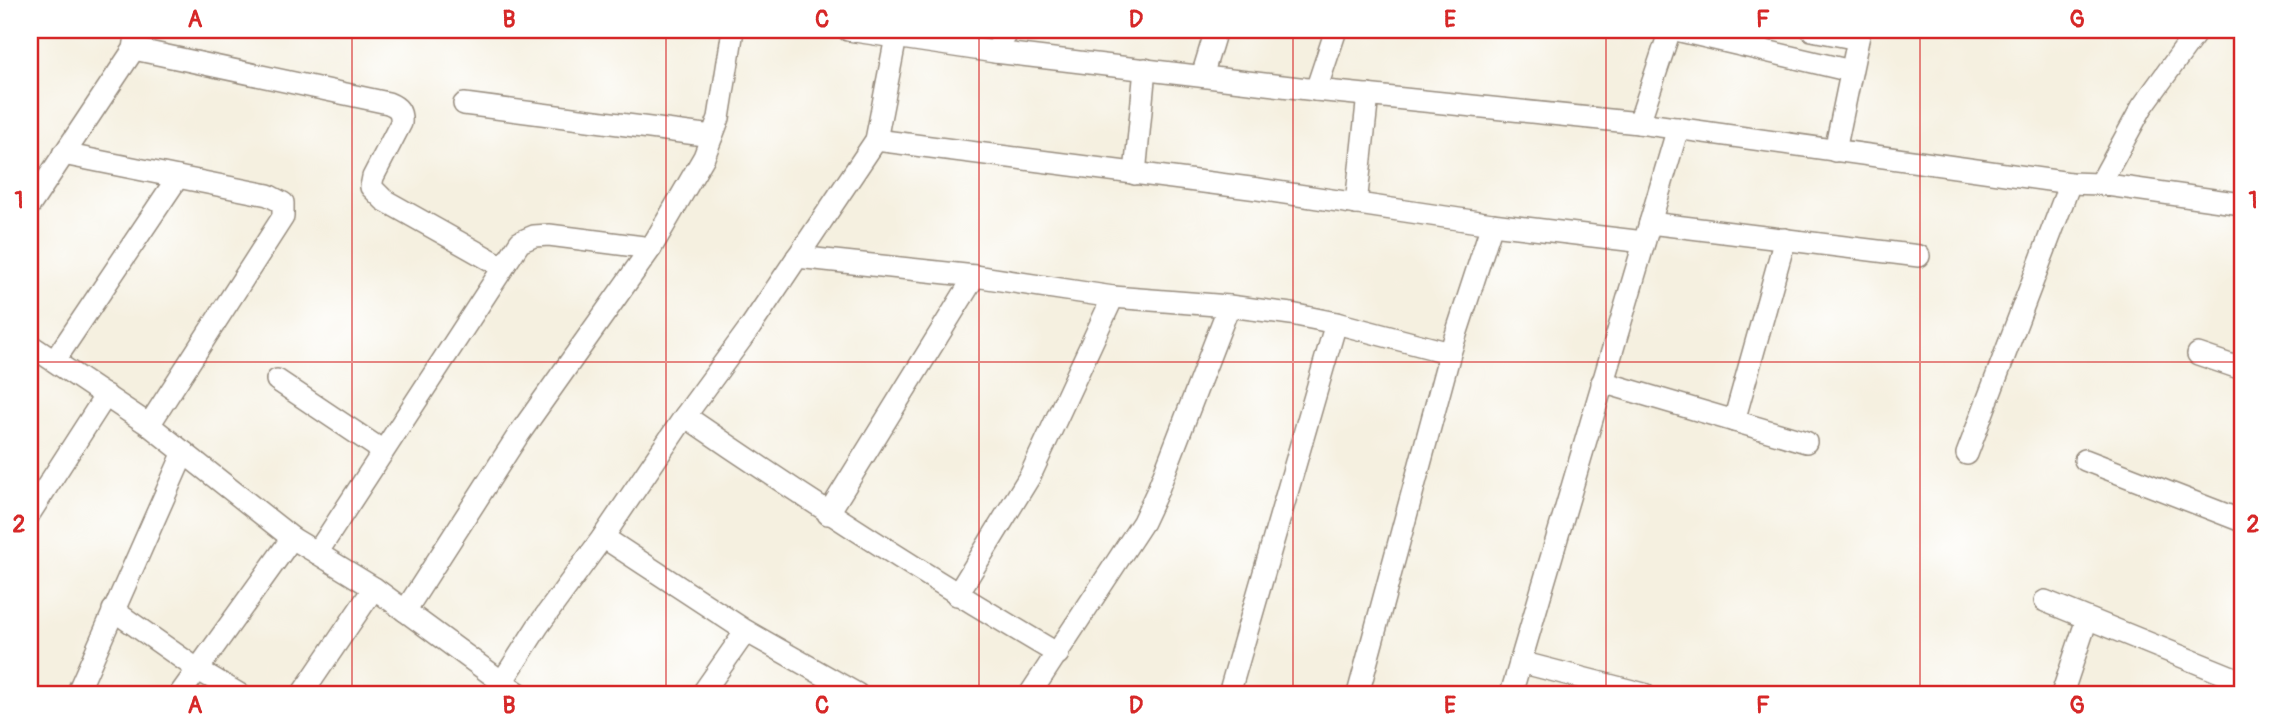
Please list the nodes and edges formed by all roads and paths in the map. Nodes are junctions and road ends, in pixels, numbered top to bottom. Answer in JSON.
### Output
{"nodes":[{"id":1,"x":733,"y":30,"type":"edge"},
{"id":2,"x":848,"y":30,"type":"edge"},
{"id":3,"x":1009,"y":30,"type":"edge"},
{"id":4,"x":1216,"y":30,"type":"edge"},
{"id":5,"x":1336,"y":30,"type":"edge"},
{"id":6,"x":1670,"y":30,"type":"edge"},
{"id":7,"x":1675,"y":30,"type":"edge"},
{"id":8,"x":1812,"y":30,"type":"edge"},
{"id":9,"x":2198,"y":30,"type":"edge"},
{"id":10,"x":898,"y":33,"type":"edge"},
{"id":11,"x":1859,"y":34,"type":"edge"},
{"id":12,"x":136,"y":39,"type":"edge"},
{"id":13,"x":995,"y":51,"type":"junction"},
{"id":14,"x":1145,"y":69,"type":"junction"},
{"id":15,"x":1851,"y":71,"type":"junction"},
{"id":16,"x":1202,"y":76,"type":"junction"},
{"id":17,"x":1316,"y":90,"type":"junction"},
{"id":18,"x":1368,"y":95,"type":"junction"},
{"id":19,"x":464,"y":104,"type":"dead end"},
{"id":20,"x":1639,"y":123,"type":"junction"},
{"id":21,"x":1678,"y":128,"type":"junction"},
{"id":22,"x":712,"y":136,"type":"junction"},
{"id":23,"x":876,"y":140,"type":"junction"},
{"id":24,"x":1835,"y":151,"type":"junction"},
{"id":25,"x":63,"y":154,"type":"junction"},
{"id":26,"x":1135,"y":174,"type":"junction"},
{"id":27,"x":178,"y":177,"type":"junction"},
{"id":28,"x":2070,"y":183,"type":"junction"},
{"id":29,"x":2100,"y":184,"type":"junction"},
{"id":30,"x":1356,"y":204,"type":"junction"},
{"id":31,"x":2242,"y":204,"type":"edge"},
{"id":32,"x":30,"y":205,"type":"edge"},
{"id":33,"x":1492,"y":224,"type":"junction"},
{"id":34,"x":1647,"y":232,"type":"junction"},
{"id":35,"x":1785,"y":240,"type":"junction"},
{"id":36,"x":650,"y":248,"type":"junction"},
{"id":37,"x":1919,"y":256,"type":"dead end"},
{"id":38,"x":797,"y":257,"type":"junction"},
{"id":39,"x":503,"y":267,"type":"junction"},
{"id":40,"x":975,"y":276,"type":"junction"},
{"id":41,"x":1113,"y":297,"type":"junction"},
{"id":42,"x":1229,"y":306,"type":"junction"},
{"id":43,"x":1336,"y":323,"type":"junction"},
{"id":44,"x":30,"y":345,"type":"edge"},
{"id":45,"x":1450,"y":353,"type":"junction"},
{"id":46,"x":2198,"y":354,"type":"dead end"},
{"id":47,"x":55,"y":360,"type":"junction"},
{"id":48,"x":2242,"y":369,"type":"edge"},
{"id":49,"x":277,"y":380,"type":"dead end"},
{"id":50,"x":1602,"y":382,"type":"junction"},
{"id":51,"x":106,"y":395,"type":"junction"},
{"id":52,"x":685,"y":416,"type":"junction"},
{"id":53,"x":1734,"y":421,"type":"junction"},
{"id":54,"x":149,"y":425,"type":"junction"},
{"id":55,"x":1806,"y":442,"type":"dead end"},
{"id":56,"x":383,"y":451,"type":"junction"},
{"id":57,"x":184,"y":453,"type":"junction"},
{"id":58,"x":1967,"y":454,"type":"dead end"},
{"id":59,"x":2085,"y":460,"type":"dead end"},
{"id":60,"x":30,"y":513,"type":"edge"},
{"id":61,"x":828,"y":514,"type":"junction"},
{"id":62,"x":2242,"y":521,"type":"edge"},
{"id":63,"x":603,"y":537,"type":"junction"},
{"id":64,"x":292,"y":538,"type":"junction"},
{"id":65,"x":317,"y":552,"type":"junction"},
{"id":66,"x":374,"y":588,"type":"junction"},
{"id":67,"x":957,"y":595,"type":"junction"},
{"id":68,"x":2045,"y":601,"type":"dead end"},
{"id":69,"x":113,"y":610,"type":"junction"},
{"id":70,"x":405,"y":611,"type":"junction"},
{"id":71,"x":2087,"y":619,"type":"junction"},
{"id":72,"x":746,"y":631,"type":"junction"},
{"id":73,"x":1058,"y":654,"type":"junction"},
{"id":74,"x":1520,"y":662,"type":"junction"},
{"id":75,"x":197,"y":669,"type":"junction"},
{"id":76,"x":2242,"y":681,"type":"edge"},
{"id":77,"x":502,"y":682,"type":"junction"},
{"id":78,"x":77,"y":694,"type":"edge"},
{"id":79,"x":180,"y":694,"type":"edge"},
{"id":80,"x":239,"y":694,"type":"edge"},
{"id":81,"x":302,"y":694,"type":"edge"},
{"id":82,"x":520,"y":694,"type":"edge"},
{"id":83,"x":702,"y":694,"type":"edge"},
{"id":84,"x":856,"y":694,"type":"edge"},
{"id":85,"x":1030,"y":694,"type":"edge"},
{"id":86,"x":1230,"y":694,"type":"edge"},
{"id":87,"x":1358,"y":694,"type":"edge"},
{"id":88,"x":1511,"y":694,"type":"edge"},
{"id":89,"x":1644,"y":694,"type":"edge"},
{"id":90,"x":2062,"y":694,"type":"edge"}],
"edges":[{"from":1,"to":22,"type":"street"},
{"from":2,"to":10,"type":"street"},
{"from":3,"to":13,"type":"street"},
{"from":4,"to":16,"type":"street"},
{"from":5,"to":17,"type":"street"},
{"from":6,"to":20,"type":"street"},
{"from":7,"to":15,"type":"street"},
{"from":8,"to":11,"type":"street"},
{"from":9,"to":29,"type":"street"},
{"from":10,"to":13,"type":"street"},
{"from":10,"to":23,"type":"street"},
{"from":11,"to":15,"type":"street"},
{"from":12,"to":25,"type":"street"},
{"from":12,"to":39,"type":"street"},
{"from":13,"to":14,"type":"street"},
{"from":14,"to":16,"type":"street"},
{"from":14,"to":26,"type":"street"},
{"from":15,"to":24,"type":"street"},
{"from":16,"to":17,"type":"street"},
{"from":17,"to":18,"type":"street"},
{"from":18,"to":20,"type":"street"},
{"from":18,"to":30,"type":"street"},
{"from":19,"to":22,"type":"street"},
{"from":20,"to":21,"type":"street"},
{"from":21,"to":24,"type":"street"},
{"from":21,"to":34,"type":"street"},
{"from":22,"to":36,"type":"street"},
{"from":23,"to":26,"type":"street"},
{"from":23,"to":38,"type":"street"},
{"from":24,"to":28,"type":"street"},
{"from":25,"to":27,"type":"street"},
{"from":25,"to":32,"type":"street"},
{"from":26,"to":30,"type":"street"},
{"from":27,"to":47,"type":"street"},
{"from":27,"to":54,"type":"street"},
{"from":28,"to":29,"type":"street"},
{"from":28,"to":58,"type":"street"},
{"from":29,"to":31,"type":"street"},
{"from":30,"to":33,"type":"street"},
{"from":33,"to":34,"type":"street"},
{"from":33,"to":45,"type":"street"},
{"from":34,"to":35,"type":"street"},
{"from":34,"to":50,"type":"street"},
{"from":35,"to":37,"type":"street"},
{"from":35,"to":53,"type":"street"},
{"from":36,"to":39,"type":"street"},
{"from":36,"to":70,"type":"street"},
{"from":38,"to":40,"type":"street"},
{"from":38,"to":52,"type":"street"},
{"from":39,"to":56,"type":"street"},
{"from":40,"to":41,"type":"street"},
{"from":40,"to":61,"type":"street"},
{"from":41,"to":42,"type":"street"},
{"from":41,"to":67,"type":"street"},
{"from":42,"to":43,"type":"street"},
{"from":42,"to":73,"type":"street"},
{"from":43,"to":45,"type":"street"},
{"from":43,"to":86,"type":"street"},
{"from":44,"to":47,"type":"street"},
{"from":45,"to":87,"type":"street"},
{"from":46,"to":48,"type":"street"},
{"from":47,"to":51,"type":"street"},
{"from":49,"to":56,"type":"street"},
{"from":50,"to":53,"type":"street"},
{"from":50,"to":74,"type":"street"},
{"from":51,"to":54,"type":"street"},
{"from":51,"to":60,"type":"street"},
{"from":52,"to":61,"type":"street"},
{"from":52,"to":63,"type":"street"},
{"from":53,"to":55,"type":"street"},
{"from":54,"to":57,"type":"street"},
{"from":56,"to":65,"type":"street"},
{"from":57,"to":64,"type":"street"},
{"from":57,"to":69,"type":"street"},
{"from":59,"to":62,"type":"street"},
{"from":61,"to":67,"type":"street"},
{"from":63,"to":72,"type":"street"},
{"from":63,"to":77,"type":"street"},
{"from":64,"to":65,"type":"street"},
{"from":64,"to":75,"type":"street"},
{"from":65,"to":66,"type":"street"},
{"from":66,"to":70,"type":"street"},
{"from":66,"to":81,"type":"street"},
{"from":67,"to":73,"type":"street"},
{"from":68,"to":71,"type":"street"},
{"from":69,"to":75,"type":"street"},
{"from":69,"to":78,"type":"street"},
{"from":70,"to":77,"type":"street"},
{"from":71,"to":76,"type":"street"},
{"from":71,"to":90,"type":"street"},
{"from":72,"to":83,"type":"street"},
{"from":72,"to":84,"type":"street"},
{"from":73,"to":85,"type":"street"},
{"from":74,"to":88,"type":"street"},
{"from":74,"to":89,"type":"street"},
{"from":75,"to":79,"type":"street"},
{"from":75,"to":80,"type":"street"},
{"from":77,"to":82,"type":"street"}]}
